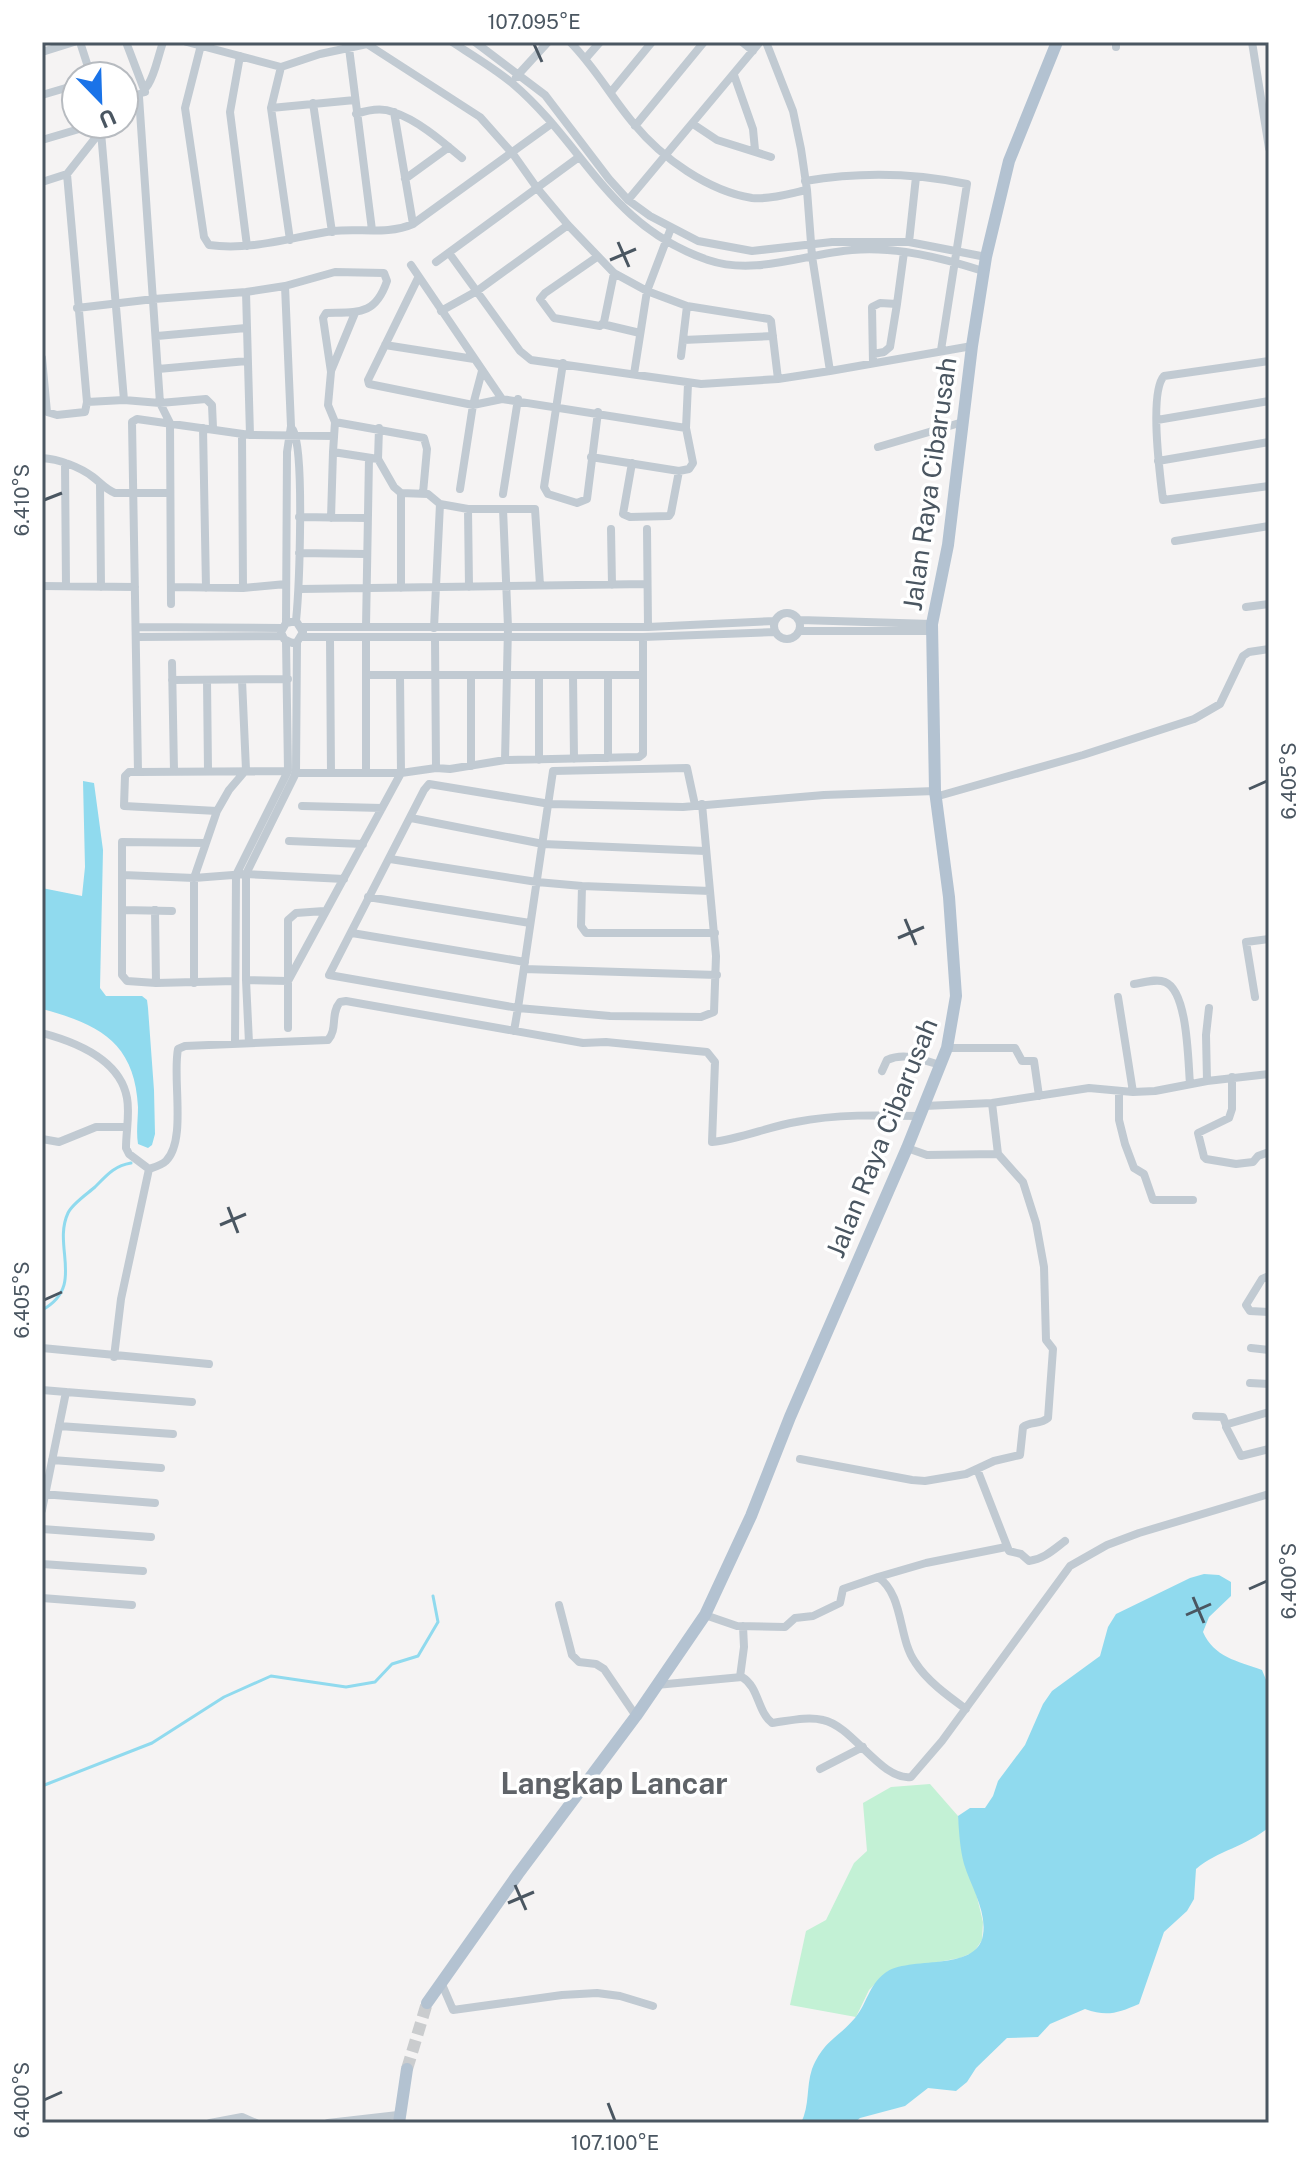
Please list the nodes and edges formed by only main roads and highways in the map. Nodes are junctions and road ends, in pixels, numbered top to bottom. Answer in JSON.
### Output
{"nodes":[{"id":1,"x":1057,"y":42,"type":"edge"},
{"id":2,"x":427,"y":2003,"type":"tunnel mouth"},
{"id":3,"x":407,"y":2069,"type":"tunnel mouth"},
{"id":4,"x":399,"y":2119,"type":"edge"}],
"edges":[{"from":1,"to":2,"type":"main road","name":"Jalan Raya Cibarusah"},
{"from":3,"to":4,"type":"main road"}]}
